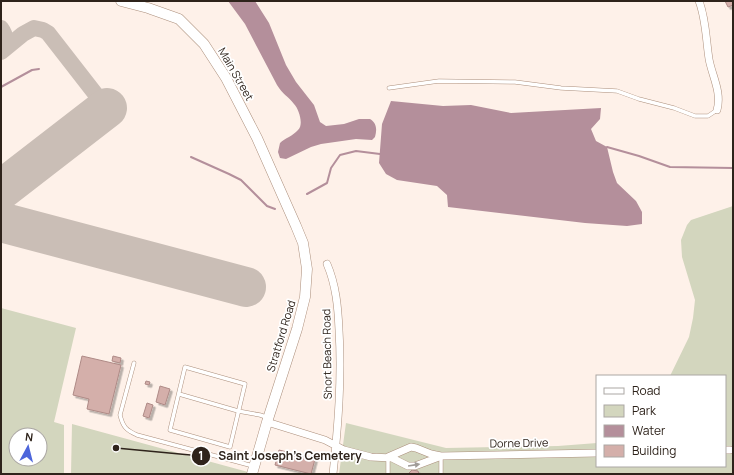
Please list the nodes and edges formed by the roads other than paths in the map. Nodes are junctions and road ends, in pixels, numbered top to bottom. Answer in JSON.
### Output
{"nodes":[{"id":1,"x":121,"y":1,"type":"edge"},
{"id":2,"x":699,"y":1,"type":"edge"},
{"id":3,"x":389,"y":88,"type":"dead end"},
{"id":4,"x":717,"y":110,"type":"joint"},
{"id":5,"x":287,"y":204,"type":"joint"},
{"id":6,"x":328,"y":264,"type":"dead end"},
{"id":7,"x":134,"y":363,"type":"dead end"},
{"id":8,"x":179,"y":394,"type":"junction"},
{"id":9,"x":238,"y":411,"type":"junction"},
{"id":10,"x":267,"y":420,"type":"junction"},
{"id":11,"x":336,"y":445,"type":"junction"},
{"id":12,"x":596,"y":453,"type":"edge"},
{"id":13,"x":441,"y":456,"type":"junction"},
{"id":14,"x":388,"y":458,"type":"junction"},
{"id":15,"x":253,"y":470,"type":"edge"},
{"id":16,"x":333,"y":474,"type":"edge"},
{"id":17,"x":388,"y":474,"type":"edge"},
{"id":18,"x":441,"y":474,"type":"edge"}],
"edges":[{"from":1,"to":5,"type":"main road","name":"Main Street"},
{"from":2,"to":4,"type":"street"},
{"from":3,"to":4,"type":"lane"},
{"from":5,"to":10,"type":"main road","name":"Stratford Road"},
{"from":6,"to":11,"type":"street","name":"Short Beach Road"},
{"from":7,"to":15,"type":"lane"},
{"from":8,"to":9,"type":"lane"},
{"from":8,"to":9,"type":"lane"},
{"from":8,"to":9,"type":"lane"},
{"from":9,"to":10,"type":"lane"},
{"from":10,"to":11,"type":"street"},
{"from":10,"to":15,"type":"main road","name":"Stratford Road"},
{"from":11,"to":14,"type":"street","name":"Dorne Drive"},
{"from":11,"to":16,"type":"street","name":"Short Beach Road"},
{"from":12,"to":13,"type":"street","name":"Dorne Drive"},
{"from":14,"to":13,"type":"street","name":"Dorne Drive","one_way":true},
{"from":13,"to":14,"type":"street","name":"Dorne Drive"},
{"from":13,"to":18,"type":"lane"},
{"from":14,"to":17,"type":"lane"}]}
